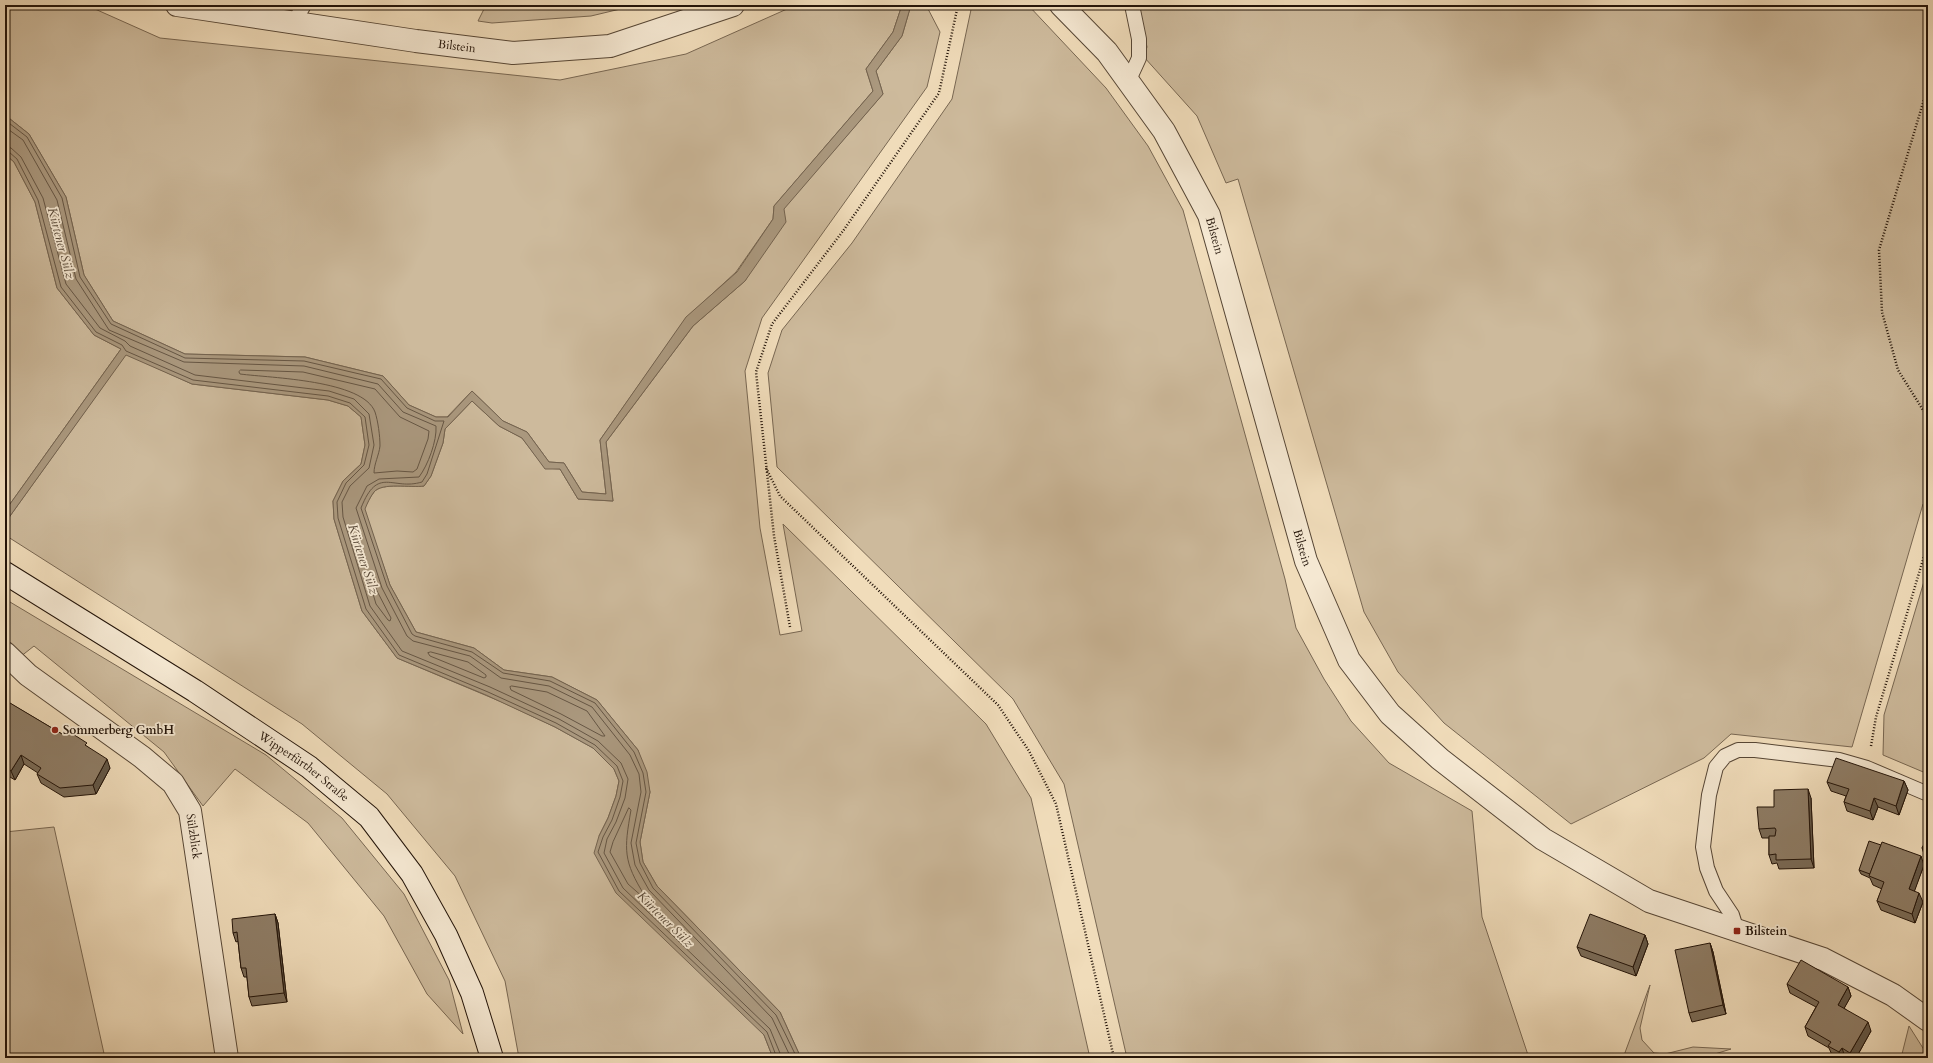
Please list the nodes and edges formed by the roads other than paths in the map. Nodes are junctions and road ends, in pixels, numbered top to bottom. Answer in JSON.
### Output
{"nodes":[{"id":1,"x":177,"y":5,"type":"edge"},
{"id":2,"x":733,"y":5,"type":"edge"},
{"id":3,"x":1061,"y":5,"type":"edge"},
{"id":4,"x":1132,"y":5,"type":"edge"},
{"id":5,"x":299,"y":14,"type":"edge"},
{"id":6,"x":1128,"y":82,"type":"junction"},
{"id":7,"x":5,"y":573,"type":"edge"},
{"id":8,"x":5,"y":653,"type":"edge"},
{"id":9,"x":1928,"y":794,"type":"edge"},
{"id":10,"x":1737,"y":931,"type":"junction"},
{"id":11,"x":1928,"y":1020,"type":"edge"},
{"id":12,"x":227,"y":1058,"type":"edge"},
{"id":13,"x":492,"y":1058,"type":"edge"}],
"edges":[{"from":1,"to":5,"type":"street","name":"Bilstein"},
{"from":2,"to":5,"type":"street","name":"Bilstein"},
{"from":3,"to":6,"type":"street","name":"Bilstein"},
{"from":4,"to":6,"type":"lane"},
{"from":6,"to":10,"type":"street","name":"Bilstein"},
{"from":7,"to":13,"type":"street","name":"Wipperfürther Straße"},
{"from":8,"to":12,"type":"street","name":"Sülzblick"},
{"from":9,"to":10,"type":"lane"},
{"from":10,"to":11,"type":"street","name":"Bilstein"}]}
